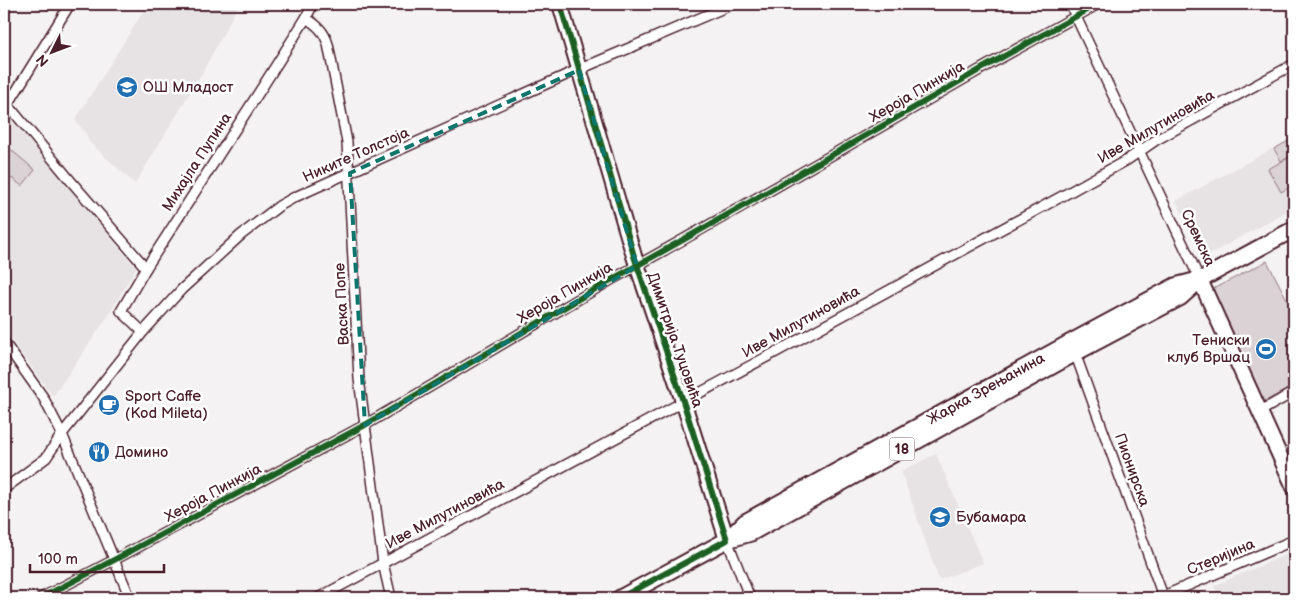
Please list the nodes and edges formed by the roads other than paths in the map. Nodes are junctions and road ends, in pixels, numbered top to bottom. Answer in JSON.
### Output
{"nodes":[{"id":1,"x":70,"y":4,"type":"edge"},
{"id":2,"x":314,"y":4,"type":"edge"},
{"id":3,"x":560,"y":4,"type":"edge"},
{"id":4,"x":733,"y":4,"type":"edge"},
{"id":5,"x":1070,"y":4,"type":"edge"},
{"id":6,"x":1098,"y":4,"type":"edge"},
{"id":7,"x":1076,"y":17,"type":"junction"},
{"id":8,"x":306,"y":18,"type":"junction"},
{"id":9,"x":1294,"y":64,"type":"edge"},
{"id":10,"x":579,"y":70,"type":"junction"},
{"id":11,"x":6,"y":108,"type":"edge"},
{"id":12,"x":1139,"y":152,"type":"junction"},
{"id":13,"x":350,"y":173,"type":"junction"},
{"id":14,"x":1294,"y":229,"type":"edge"},
{"id":15,"x":637,"y":266,"type":"junction"},
{"id":16,"x":146,"y":268,"type":"junction"},
{"id":17,"x":1200,"y":280,"type":"junction"},
{"id":18,"x":143,"y":332,"type":"junction"},
{"id":19,"x":4,"y":342,"type":"edge"},
{"id":20,"x":1075,"y":353,"type":"junction"},
{"id":21,"x":1294,"y":392,"type":"edge"},
{"id":22,"x":683,"y":401,"type":"junction"},
{"id":23,"x":1259,"y":412,"type":"junction"},
{"id":24,"x":365,"y":425,"type":"junction"},
{"id":25,"x":62,"y":434,"type":"junction"},
{"id":26,"x":1294,"y":487,"type":"edge"},
{"id":27,"x":4,"y":489,"type":"edge"},
{"id":28,"x":727,"y":540,"type":"junction"},
{"id":29,"x":1294,"y":540,"type":"edge"},
{"id":30,"x":114,"y":560,"type":"junction"},
{"id":31,"x":383,"y":563,"type":"junction"},
{"id":32,"x":1161,"y":597,"type":"edge"},
{"id":33,"x":41,"y":598,"type":"edge"},
{"id":34,"x":130,"y":598,"type":"edge"},
{"id":35,"x":318,"y":598,"type":"edge"},
{"id":36,"x":391,"y":598,"type":"edge"},
{"id":37,"x":620,"y":598,"type":"edge"},
{"id":38,"x":750,"y":598,"type":"edge"}],
"edges":[{"from":1,"to":11,"type":"street"},
{"from":2,"to":8,"type":"street","name":"Михајла Пупина"},
{"from":3,"to":10,"type":"street","name":"Димитрија Туцовића"},
{"from":4,"to":10,"type":"street","name":"Никите Толстоја"},
{"from":5,"to":7,"type":"street","name":"Сремска"},
{"from":6,"to":7,"type":"street","name":"Хероја Пинкија"},
{"from":7,"to":12,"type":"street","name":"Сремска"},
{"from":7,"to":15,"type":"street","name":"Хероја Пинкија"},
{"from":8,"to":13,"type":"street","name":"Васка Попе"},
{"from":8,"to":16,"type":"street","name":"Михајла Пупина"},
{"from":9,"to":12,"type":"street","name":"Иве Милутиновића"},
{"from":10,"to":13,"type":"street","name":"Никите Толстоја"},
{"from":10,"to":15,"type":"street","name":"Димитрија Туцовића"},
{"from":11,"to":16,"type":"street"},
{"from":12,"to":17,"type":"street","name":"Сремска"},
{"from":12,"to":22,"type":"street","name":"Иве Милутиновића"},
{"from":13,"to":18,"type":"street","name":"Никите Толстоја"},
{"from":13,"to":24,"type":"street","name":"Васка Попе"},
{"from":14,"to":17,"type":"main road","name":"Жарка Зрењанина","number":"18"},
{"from":15,"to":22,"type":"street","name":"Димитрија Туцовића"},
{"from":15,"to":24,"type":"street","name":"Хероја Пинкија"},
{"from":16,"to":18,"type":"street","name":"Михајла Пупина"},
{"from":17,"to":20,"type":"main road","name":"Жарка Зрењанина","number":"18"},
{"from":17,"to":23,"type":"street","name":"Сремска"},
{"from":17,"to":28,"type":"main road","name":"Жарка Зрењанина","number":"18"},
{"from":18,"to":25,"type":"street","name":"Никите Толстоја"},
{"from":19,"to":25,"type":"street"},
{"from":20,"to":28,"type":"main road","name":"Жарка Зрењанина","number":"18"},
{"from":20,"to":32,"type":"street","name":"Пионирска"},
{"from":21,"to":23,"type":"street"},
{"from":22,"to":28,"type":"street","name":"Димитрија Туцовића"},
{"from":22,"to":31,"type":"street","name":"Иве Милутиновића"},
{"from":23,"to":26,"type":"street","name":"Сремска"},
{"from":24,"to":30,"type":"street","name":"Хероја Пинкија"},
{"from":24,"to":31,"type":"street","name":"Васка Попе"},
{"from":25,"to":27,"type":"street","name":"Никите Толстоја"},
{"from":25,"to":30,"type":"street"},
{"from":28,"to":37,"type":"main road","name":"Жарка Зрењанина","number":"18"},
{"from":28,"to":38,"type":"street","name":"Димитрија Туцовића"},
{"from":29,"to":32,"type":"street","name":"Стеријина"},
{"from":30,"to":33,"type":"street","name":"Хероја Пинкија"},
{"from":30,"to":34,"type":"street"},
{"from":31,"to":35,"type":"street","name":"Иве Милутиновића"},
{"from":31,"to":36,"type":"street","name":"Васка Попе"}]}
